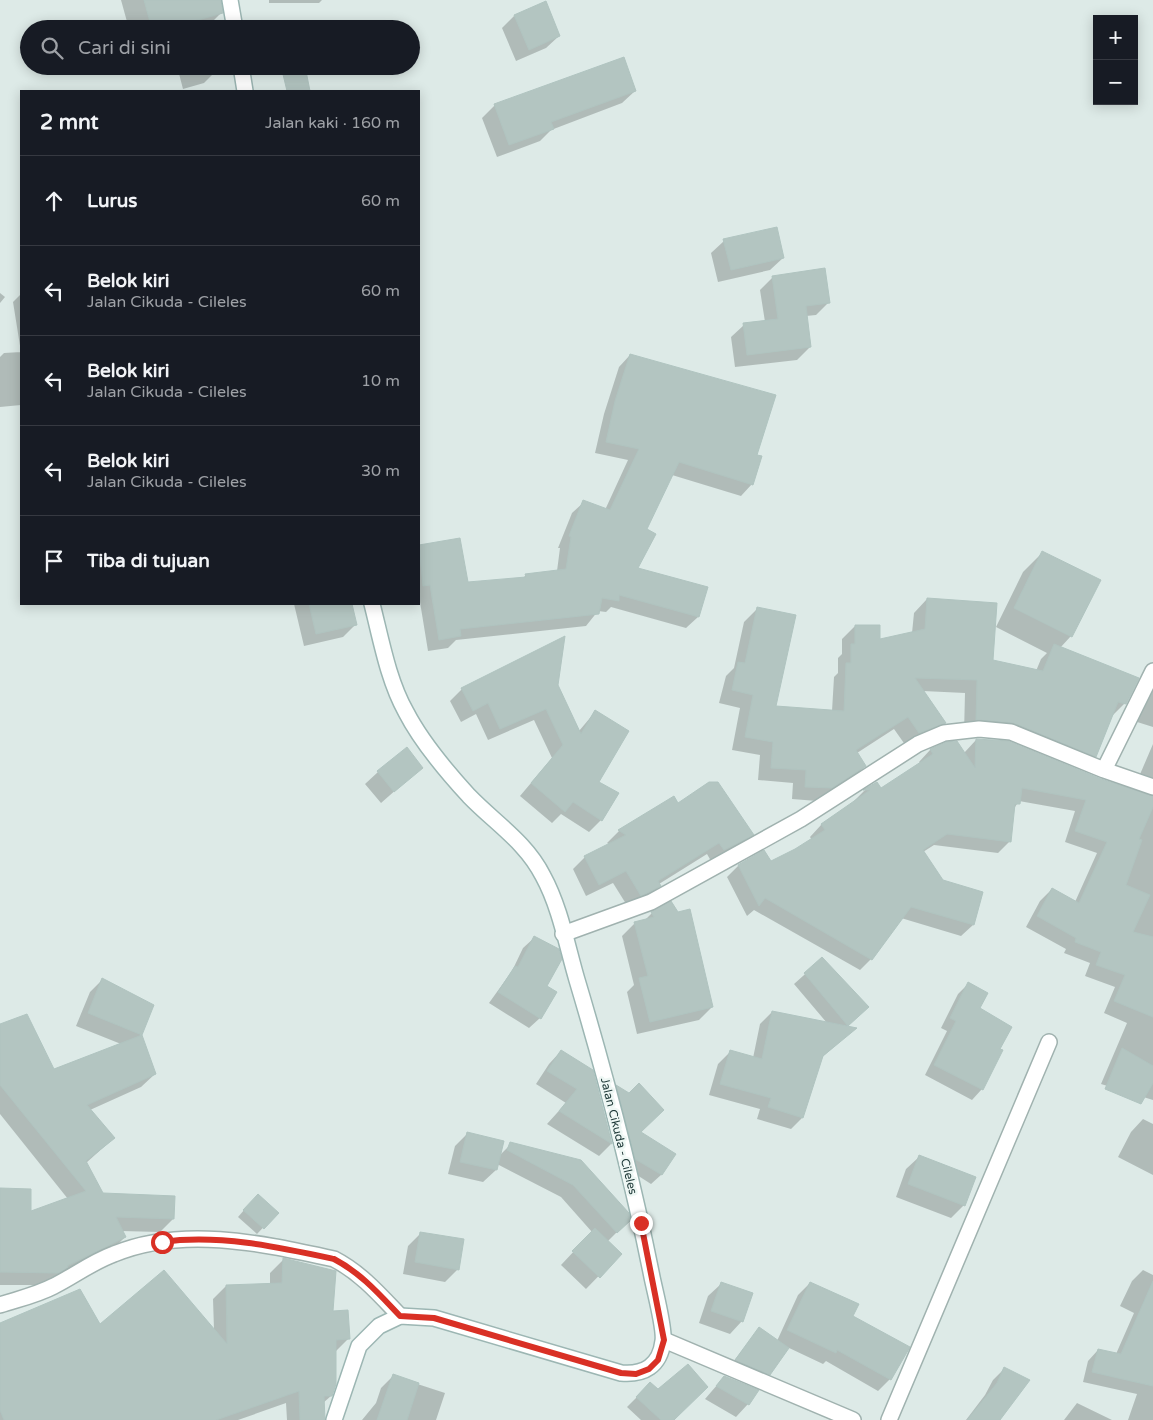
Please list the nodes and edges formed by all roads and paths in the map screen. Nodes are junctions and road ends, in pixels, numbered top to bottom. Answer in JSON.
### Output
{"nodes":[{"id":1,"x":230,"y":0,"type":"edge"},
{"id":2,"x":233,"y":20,"type":"edge"},
{"id":3,"x":242,"y":75,"type":"edge"},
{"id":4,"x":245,"y":90,"type":"edge"},
{"id":5,"x":372,"y":605,"type":"edge"},
{"id":6,"x":1153,"y":670,"type":"edge"},
{"id":7,"x":1104,"y":770,"type":"junction"},
{"id":8,"x":1153,"y":787,"type":"edge"},
{"id":9,"x":563,"y":934,"type":"junction"},
{"id":10,"x":1049,"y":1042,"type":"dead end"},
{"id":11,"x":0,"y":1305,"type":"edge"},
{"id":12,"x":400,"y":1316,"type":"junction"},
{"id":13,"x":664,"y":1340,"type":"junction"},
{"id":14,"x":334,"y":1420,"type":"edge"},
{"id":15,"x":853,"y":1420,"type":"edge"},
{"id":16,"x":889,"y":1420,"type":"edge"}],
"edges":[{"from":1,"to":2,"type":"street"},
{"from":3,"to":4,"type":"street"},
{"from":5,"to":9,"type":"street","name":"Jalan Cikuda - Cileles"},
{"from":6,"to":7,"type":"street"},
{"from":7,"to":8,"type":"street"},
{"from":7,"to":9,"type":"street"},
{"from":9,"to":13,"type":"street","name":"Jalan Cikuda - Cileles"},
{"from":10,"to":16,"type":"street"},
{"from":11,"to":12,"type":"street"},
{"from":12,"to":13,"type":"street"},
{"from":12,"to":14,"type":"street"},
{"from":13,"to":15,"type":"street"}]}
